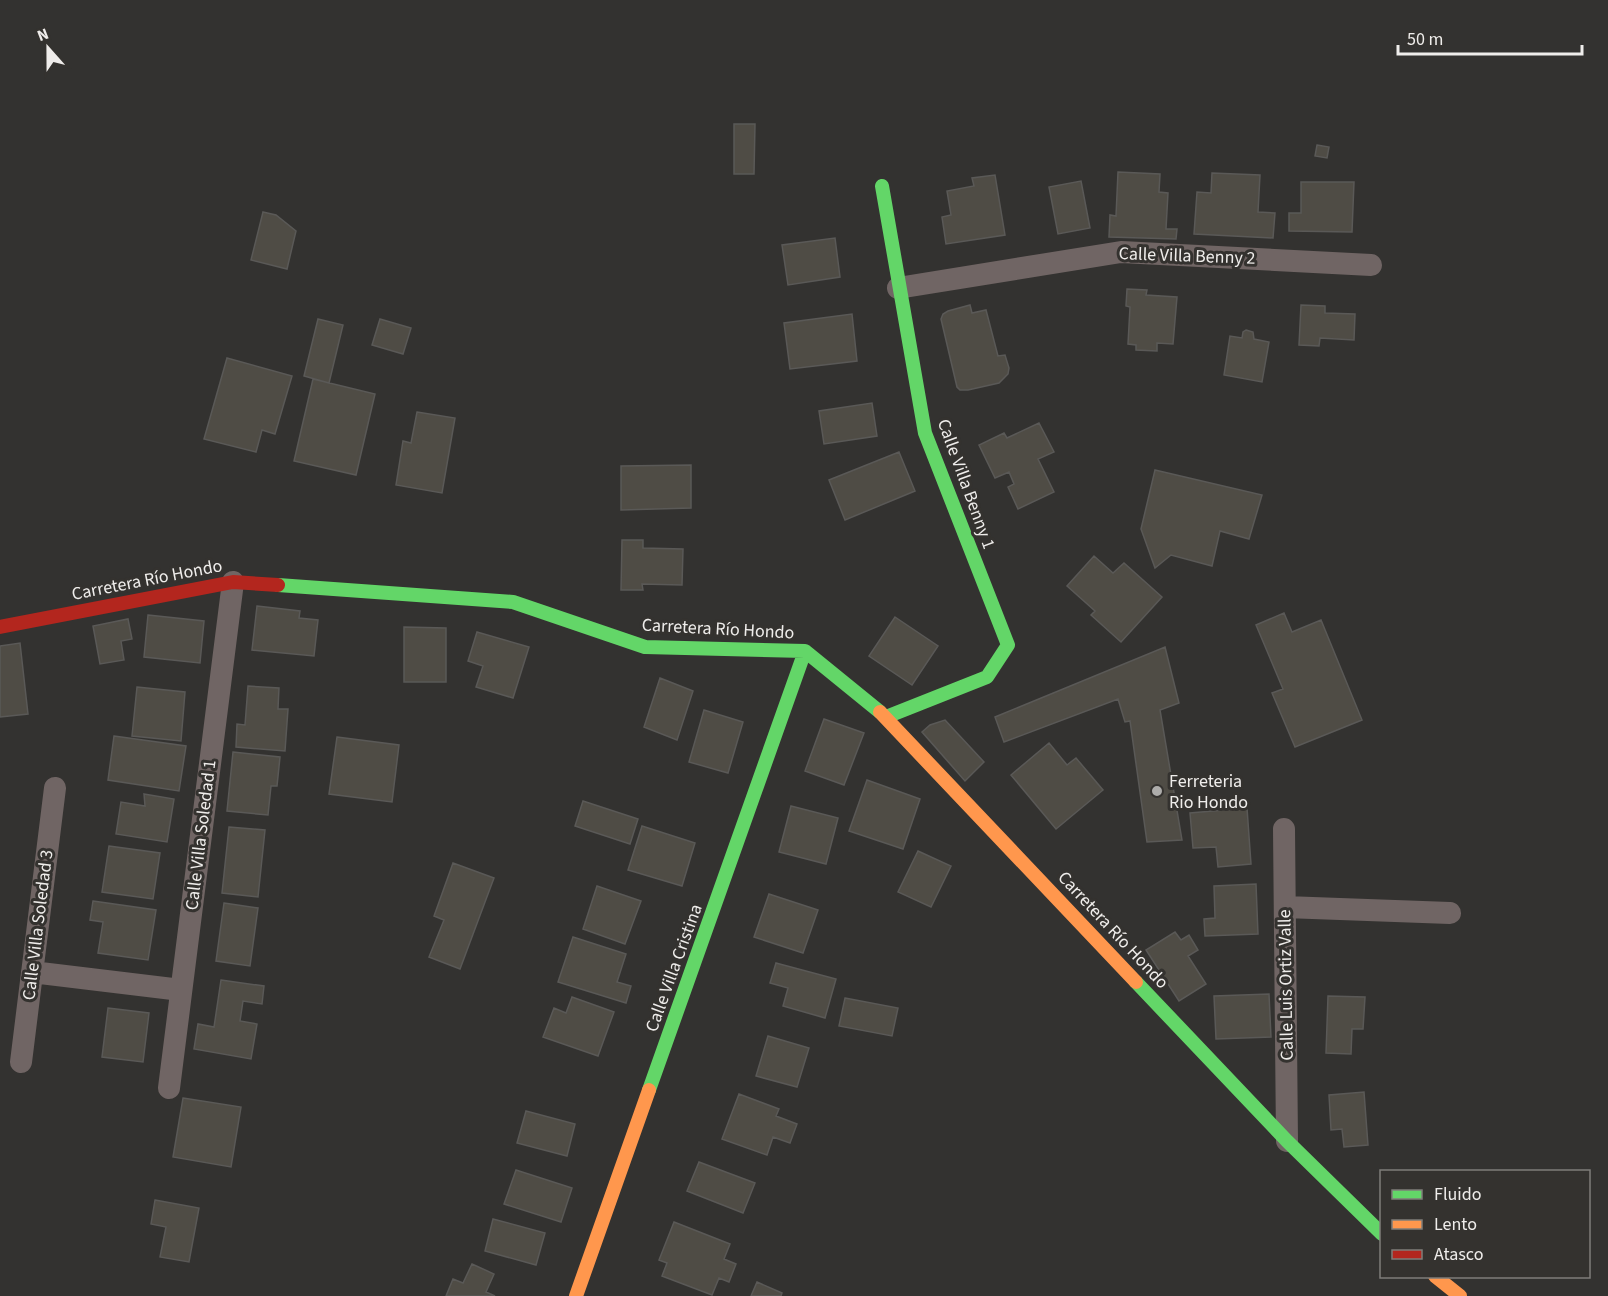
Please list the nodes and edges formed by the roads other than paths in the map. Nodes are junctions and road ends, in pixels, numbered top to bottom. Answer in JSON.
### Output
{"nodes":[{"id":1,"x":882,"y":186,"type":"dead end"},
{"id":2,"x":1371,"y":265,"type":"dead end"},
{"id":3,"x":898,"y":288,"type":"junction"},
{"id":4,"x":233,"y":582,"type":"junction"},
{"id":5,"x":0,"y":627,"type":"edge"},
{"id":6,"x":805,"y":651,"type":"junction"},
{"id":7,"x":886,"y":717,"type":"junction"},
{"id":8,"x":55,"y":788,"type":"dead end"},
{"id":9,"x":1284,"y":829,"type":"dead end"},
{"id":10,"x":1285,"y":907,"type":"junction"},
{"id":11,"x":1450,"y":913,"type":"dead end"},
{"id":12,"x":32,"y":972,"type":"junction"},
{"id":13,"x":181,"y":990,"type":"junction"},
{"id":14,"x":21,"y":1062,"type":"dead end"},
{"id":15,"x":169,"y":1088,"type":"dead end"},
{"id":16,"x":1287,"y":1141,"type":"junction"},
{"id":17,"x":1380,"y":1232,"type":"edge"},
{"id":18,"x":1438,"y":1278,"type":"edge"},
{"id":19,"x":576,"y":1296,"type":"edge"},
{"id":20,"x":1460,"y":1296,"type":"edge"}],
"edges":[{"from":1,"to":3,"type":"street","name":"Calle Villa Benny 1"},
{"from":2,"to":3,"type":"street","name":"Calle Villa Benny 2"},
{"from":3,"to":7,"type":"street","name":"Calle Villa Benny 1"},
{"from":4,"to":5,"type":"street","name":"Carretera Río Hondo"},
{"from":4,"to":6,"type":"street","name":"Carretera Río Hondo"},
{"from":4,"to":13,"type":"street","name":"Calle Villa Soledad 1"},
{"from":6,"to":7,"type":"street","name":"Carretera Río Hondo"},
{"from":6,"to":19,"type":"street","name":"Calle Villa Cristina"},
{"from":7,"to":16,"type":"street","name":"Carretera Río Hondo"},
{"from":8,"to":12,"type":"street","name":"Calle Villa Soledad 3"},
{"from":9,"to":10,"type":"street","name":"Calle Luis Ortiz Valle"},
{"from":10,"to":11,"type":"street"},
{"from":10,"to":16,"type":"street","name":"Calle Luis Ortiz Valle"},
{"from":12,"to":13,"type":"street"},
{"from":12,"to":14,"type":"street","name":"Calle Villa Soledad 3"},
{"from":13,"to":15,"type":"street","name":"Calle Villa Soledad 1"},
{"from":16,"to":17,"type":"street","name":"Carretera Río Hondo"},
{"from":18,"to":20,"type":"street"}]}
